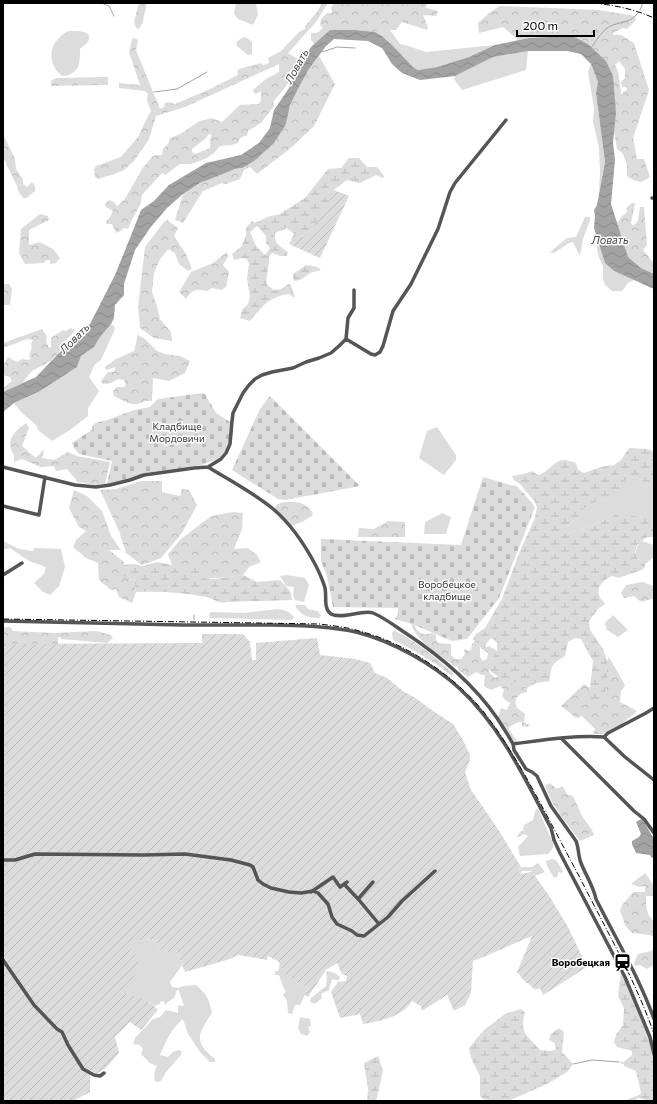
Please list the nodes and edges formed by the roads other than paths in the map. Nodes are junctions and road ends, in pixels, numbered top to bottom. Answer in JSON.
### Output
{"nodes":[{"id":1,"x":506,"y":120,"type":"dead end"},
{"id":2,"x":354,"y":290,"type":"dead end"},
{"id":3,"x":346,"y":339,"type":"junction"},
{"id":4,"x":3,"y":467,"type":"edge"},
{"id":5,"x":208,"y":467,"type":"junction"},
{"id":6,"x":45,"y":477,"type":"junction"},
{"id":7,"x":3,"y":506,"type":"edge"},
{"id":8,"x":22,"y":563,"type":"dead end"},
{"id":9,"x":3,"y":575,"type":"edge"},
{"id":10,"x":3,"y":621,"type":"edge"},
{"id":11,"x":654,"y":708,"type":"edge"},
{"id":12,"x":604,"y":737,"type":"junction"},
{"id":13,"x":561,"y":738,"type":"junction"},
{"id":14,"x":513,"y":744,"type":"junction"},
{"id":15,"x":654,"y":780,"type":"edge"},
{"id":16,"x":654,"y":833,"type":"edge"},
{"id":17,"x":3,"y":860,"type":"edge"},
{"id":18,"x":435,"y":871,"type":"dead end"},
{"id":19,"x":373,"y":882,"type":"dead end"},
{"id":20,"x":311,"y":892,"type":"junction"},
{"id":21,"x":358,"y":899,"type":"junction"},
{"id":22,"x":379,"y":924,"type":"junction"},
{"id":23,"x":3,"y":960,"type":"edge"},
{"id":24,"x":654,"y":1019,"type":"edge"},
{"id":25,"x":654,"y":1054,"type":"edge"},
{"id":26,"x":104,"y":1073,"type":"dead end"}],
"edges":[{"from":1,"to":3,"type":"street"},
{"from":2,"to":3,"type":"street"},
{"from":3,"to":5,"type":"street"},
{"from":4,"to":6,"type":"street"},
{"from":5,"to":6,"type":"street"},
{"from":5,"to":14,"type":"street"},
{"from":6,"to":7,"type":"street"},
{"from":8,"to":9,"type":"street"},
{"from":10,"to":25,"type":"street"},
{"from":11,"to":12,"type":"street"},
{"from":12,"to":13,"type":"street"},
{"from":12,"to":15,"type":"street"},
{"from":13,"to":14,"type":"street"},
{"from":13,"to":16,"type":"street"},
{"from":14,"to":24,"type":"street"},
{"from":17,"to":20,"type":"street"},
{"from":18,"to":22,"type":"street"},
{"from":19,"to":21,"type":"street"},
{"from":20,"to":21,"type":"street"},
{"from":20,"to":22,"type":"street"},
{"from":21,"to":22,"type":"street"},
{"from":23,"to":26,"type":"street"}]}
